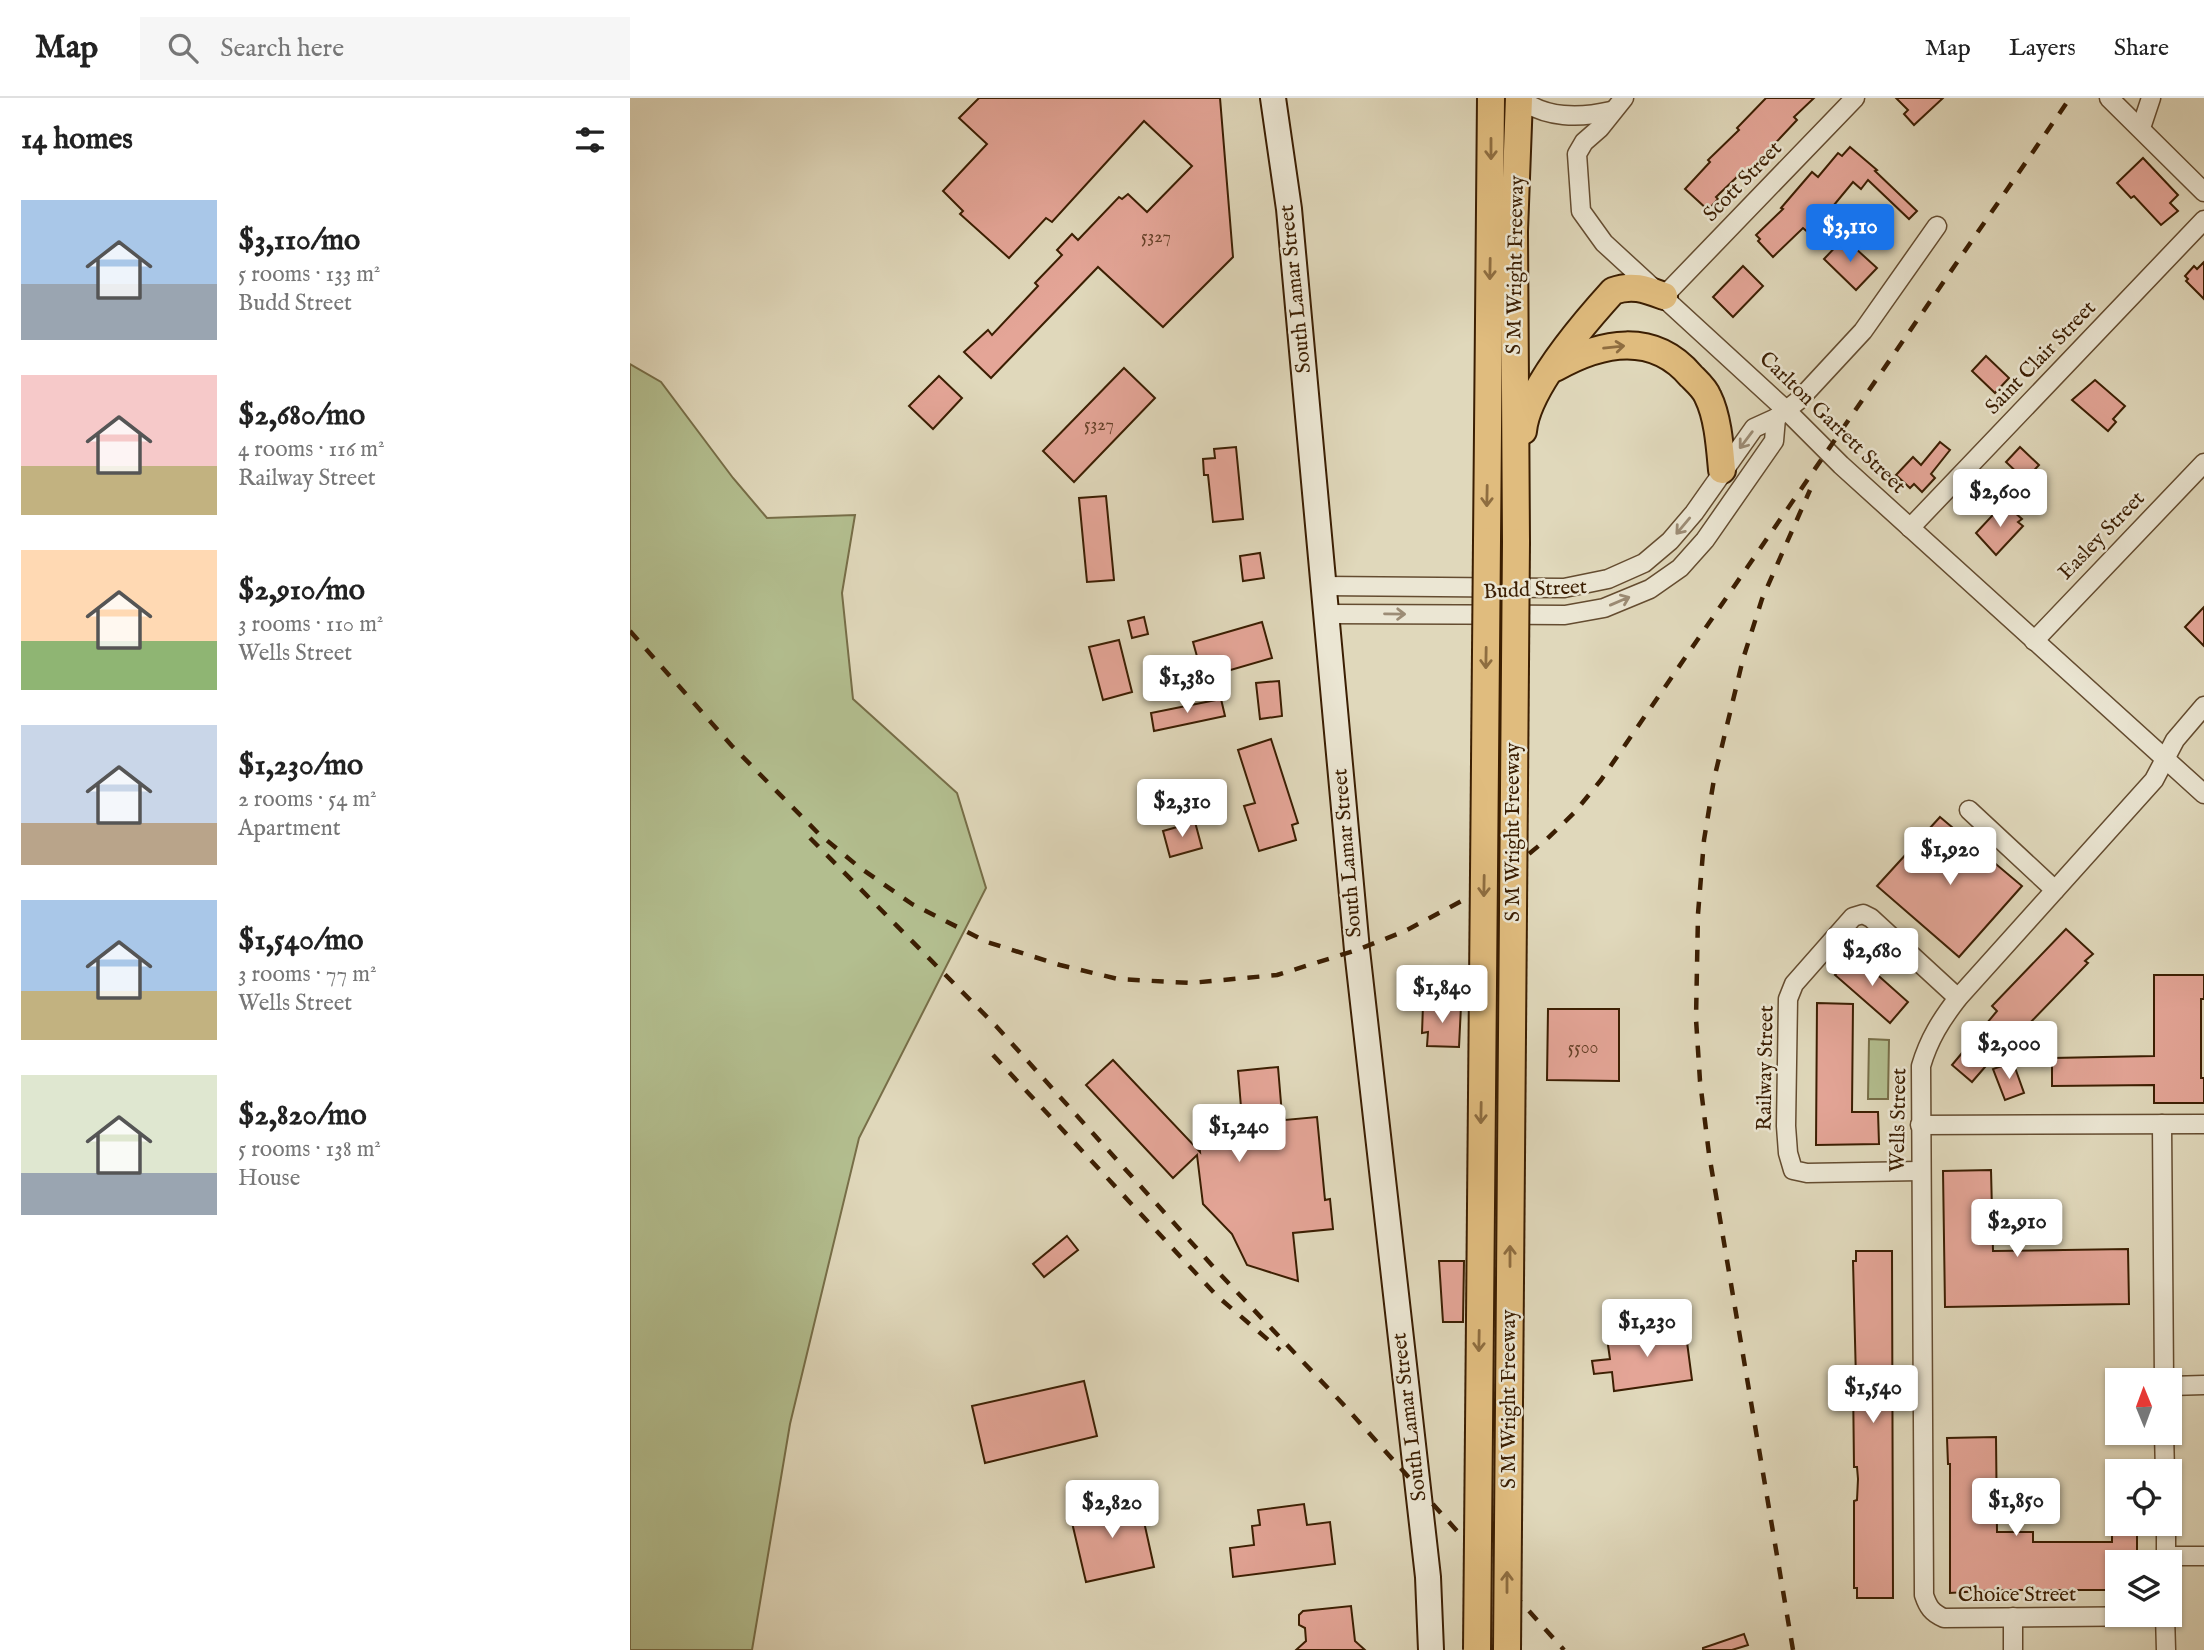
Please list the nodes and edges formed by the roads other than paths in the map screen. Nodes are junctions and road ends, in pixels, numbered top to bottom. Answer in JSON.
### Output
{"nodes":[{"id":1,"x":1273,"y":98,"type":"edge"},
{"id":2,"x":1491,"y":98,"type":"edge"},
{"id":3,"x":1520,"y":98,"type":"edge"},
{"id":4,"x":1624,"y":98,"type":"edge"},
{"id":5,"x":1855,"y":98,"type":"edge"},
{"id":6,"x":2109,"y":98,"type":"edge"},
{"id":7,"x":2151,"y":98,"type":"edge"},
{"id":8,"x":1611,"y":111,"type":"junction"},
{"id":9,"x":2141,"y":128,"type":"junction"},
{"id":10,"x":2204,"y":192,"type":"edge"},
{"id":11,"x":2204,"y":220,"type":"edge"},
{"id":12,"x":1937,"y":226,"type":"dead end"},
{"id":13,"x":1664,"y":296,"type":"junction"},
{"id":14,"x":1550,"y":370,"type":"junction"},
{"id":15,"x":1781,"y":414,"type":"junction"},
{"id":16,"x":2204,"y":463,"type":"edge"},
{"id":17,"x":1722,"y":470,"type":"junction"},
{"id":18,"x":1910,"y":528,"type":"junction"},
{"id":19,"x":1516,"y":542,"type":"junction"},
{"id":20,"x":1323,"y":586,"type":"junction"},
{"id":21,"x":1327,"y":614,"type":"junction"},
{"id":22,"x":2034,"y":641,"type":"junction"},
{"id":23,"x":2204,"y":706,"type":"edge"},
{"id":24,"x":2166,"y":759,"type":"junction"},
{"id":25,"x":2204,"y":794,"type":"edge"},
{"id":26,"x":1969,"y":810,"type":"dead end"},
{"id":27,"x":2055,"y":890,"type":"junction"},
{"id":28,"x":1958,"y":998,"type":"junction"},
{"id":29,"x":2204,"y":1124,"type":"edge"},
{"id":30,"x":1920,"y":1125,"type":"junction"},
{"id":31,"x":2162,"y":1125,"type":"junction"},
{"id":32,"x":1920,"y":1171,"type":"junction"},
{"id":33,"x":2164,"y":1368,"type":"edge"},
{"id":34,"x":2182,"y":1385,"type":"edge"},
{"id":35,"x":2204,"y":1385,"type":"edge"},
{"id":36,"x":2204,"y":1556,"type":"edge"},
{"id":37,"x":2182,"y":1558,"type":"edge"},
{"id":38,"x":1924,"y":1595,"type":"joint"},
{"id":39,"x":2105,"y":1616,"type":"edge"},
{"id":40,"x":2013,"y":1617,"type":"junction"},
{"id":41,"x":2165,"y":1627,"type":"edge"},
{"id":42,"x":1431,"y":1650,"type":"edge"},
{"id":43,"x":1476,"y":1650,"type":"edge"},
{"id":44,"x":1507,"y":1650,"type":"edge"},
{"id":45,"x":2013,"y":1650,"type":"edge"},
{"id":46,"x":2166,"y":1650,"type":"edge"}],
"edges":[{"from":1,"to":20,"type":"main road","name":"South Lamar Street"},
{"from":2,"to":43,"type":"main road","name":"S M Wright Freeway","one_way":true,"bridge":true},
{"from":3,"to":8,"type":"street"},
{"from":3,"to":19,"type":"main road","name":"S M Wright Freeway"},
{"from":4,"to":8,"type":"street","name":"Carlton Garrett Street"},
{"from":5,"to":13,"type":"street","name":"Scott Street"},
{"from":6,"to":9,"type":"street"},
{"from":7,"to":9,"type":"street"},
{"from":8,"to":13,"type":"street","name":"Carlton Garrett Street"},
{"from":9,"to":10,"type":"street"},
{"from":11,"to":18,"type":"street","name":"Saint Clair Street"},
{"from":12,"to":15,"type":"street","name":"Budd Street"},
{"from":13,"to":14,"type":"main road"},
{"from":13,"to":15,"type":"street","name":"Carlton Garrett Street"},
{"from":14,"to":17,"type":"main road","one_way":true},
{"from":14,"to":19,"type":"main road"},
{"from":15,"to":17,"type":"street","name":"Budd Street","one_way":true},
{"from":15,"to":18,"type":"street","name":"Carlton Garrett Street"},
{"from":21,"to":15,"type":"street","name":"Budd Street","one_way":true},
{"from":16,"to":22,"type":"street","name":"Easley Street"},
{"from":17,"to":20,"type":"street","name":"Budd Street","one_way":true},
{"from":18,"to":22,"type":"street","name":"Carlton Garrett Street"},
{"from":44,"to":19,"type":"main road","name":"S M Wright Freeway","one_way":true,"bridge":true},
{"from":20,"to":21,"type":"main road","name":"South Lamar Street"},
{"from":21,"to":42,"type":"main road","name":"South Lamar Street"},
{"from":22,"to":24,"type":"street","name":"Carlton Garrett Street"},
{"from":23,"to":24,"type":"street","name":"Wells Street"},
{"from":24,"to":25,"type":"street","name":"Carlton Garrett Street"},
{"from":24,"to":27,"type":"street","name":"Wells Street"},
{"from":26,"to":27,"type":"street"},
{"from":27,"to":28,"type":"street","name":"Wells Street"},
{"from":28,"to":30,"type":"street","name":"Wells Street"},
{"from":28,"to":32,"type":"street","name":"Railway Street"},
{"from":29,"to":31,"type":"street"},
{"from":30,"to":31,"type":"street"},
{"from":30,"to":32,"type":"street","name":"Wells Street"},
{"from":31,"to":33,"type":"street"},
{"from":32,"to":38,"type":"street","name":"Wells Street"},
{"from":34,"to":35,"type":"street"},
{"from":36,"to":37,"type":"street"},
{"from":38,"to":40,"type":"street","name":"Choice Street"},
{"from":39,"to":40,"type":"street","name":"Choice Street"},
{"from":40,"to":45,"type":"street"},
{"from":41,"to":46,"type":"street"}]}
